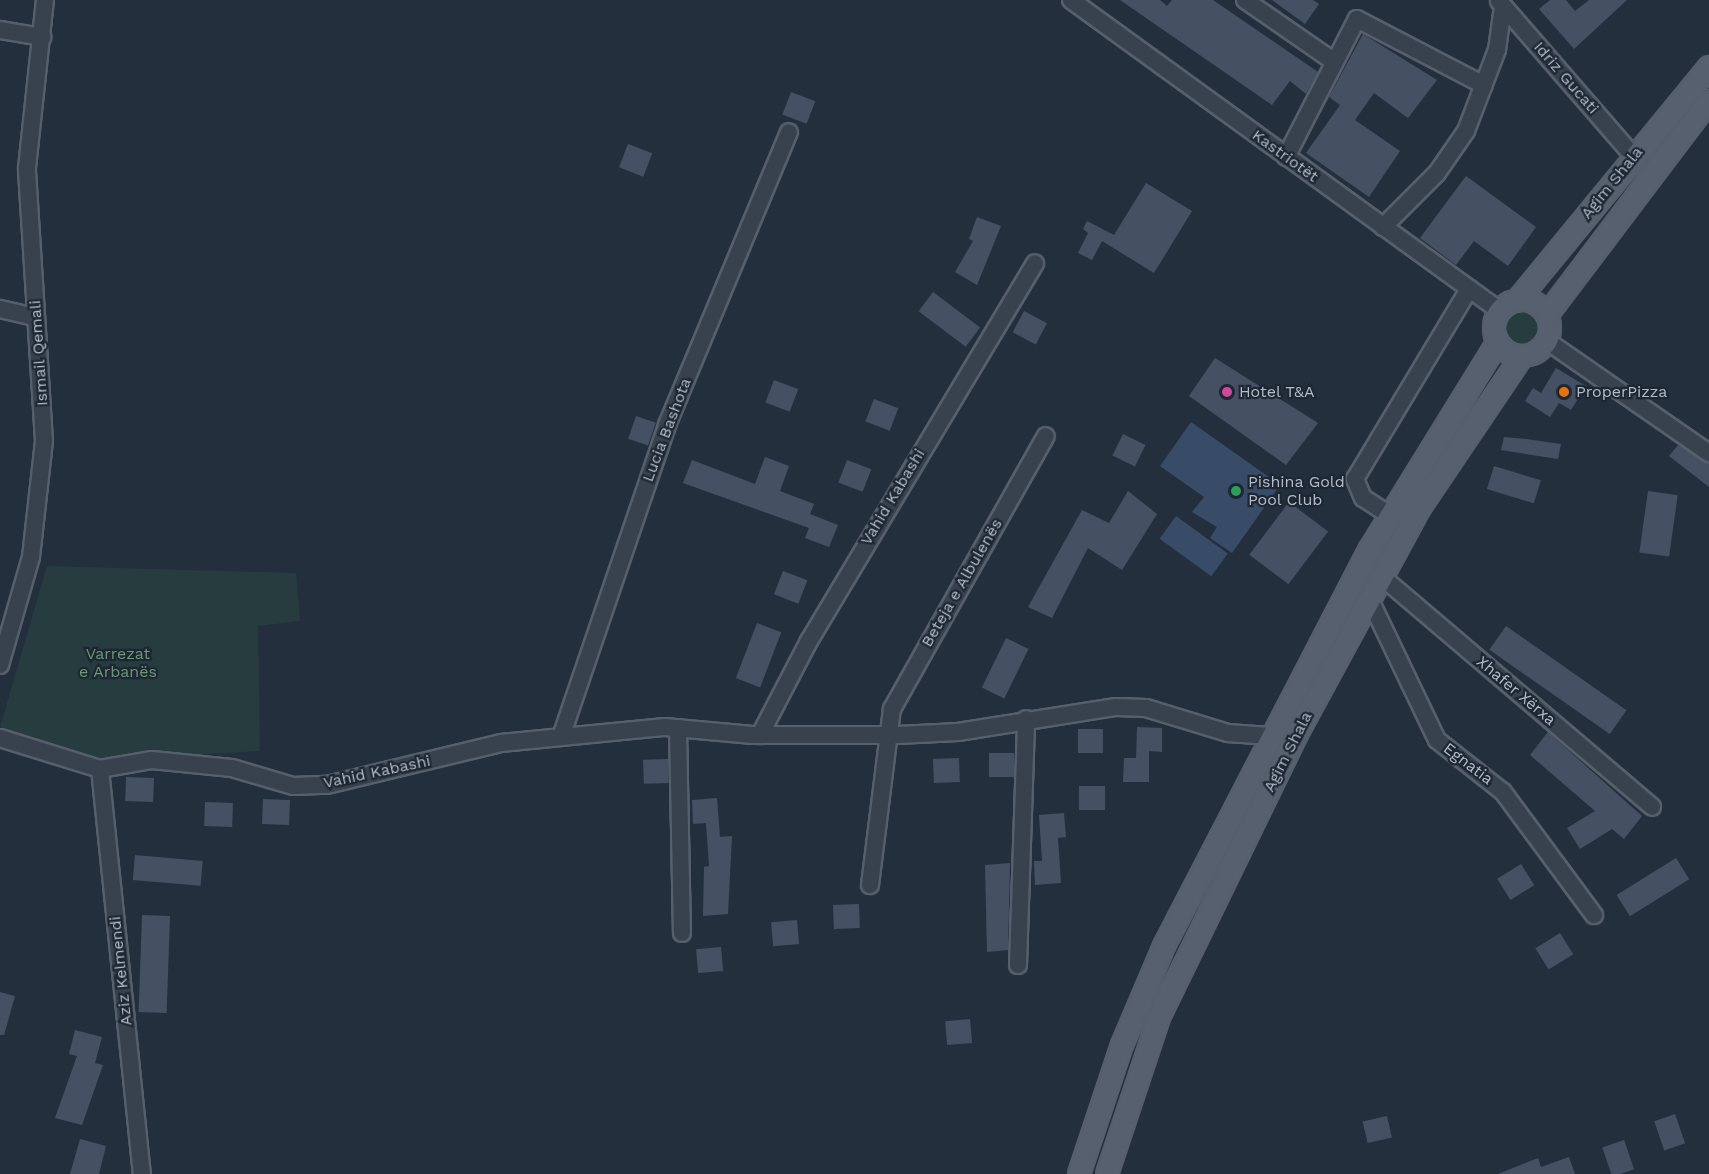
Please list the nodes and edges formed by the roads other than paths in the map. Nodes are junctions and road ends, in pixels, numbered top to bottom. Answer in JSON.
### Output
{"nodes":[{"id":1,"x":45,"y":0,"type":"edge"},
{"id":2,"x":1071,"y":0,"type":"edge"},
{"id":3,"x":1245,"y":0,"type":"edge"},
{"id":4,"x":1501,"y":3,"type":"edge"},
{"id":5,"x":0,"y":30,"type":"edge"},
{"id":6,"x":42,"y":37,"type":"junction"},
{"id":7,"x":1333,"y":61,"type":"junction"},
{"id":8,"x":1709,"y":67,"type":"edge"},
{"id":9,"x":1484,"y":85,"type":"junction"},
{"id":10,"x":1709,"y":101,"type":"edge"},
{"id":11,"x":789,"y":132,"type":"dead end"},
{"id":12,"x":1286,"y":157,"type":"junction"},
{"id":13,"x":1634,"y":157,"type":"junction"},
{"id":14,"x":1383,"y":227,"type":"junction"},
{"id":15,"x":1035,"y":263,"type":"dead end"},
{"id":16,"x":1469,"y":289,"type":"junction"},
{"id":17,"x":1517,"y":301,"type":"junction"},
{"id":18,"x":0,"y":309,"type":"edge"},
{"id":19,"x":1500,"y":311,"type":"junction"},
{"id":20,"x":1547,"y":315,"type":"junction"},
{"id":21,"x":35,"y":317,"type":"junction"},
{"id":22,"x":1547,"y":341,"type":"junction"},
{"id":23,"x":1498,"y":342,"type":"junction"},
{"id":24,"x":1522,"y":357,"type":"junction"},
{"id":25,"x":1046,"y":436,"type":"dead end"},
{"id":26,"x":1709,"y":453,"type":"edge"},
{"id":27,"x":1391,"y":516,"type":"junction"},
{"id":28,"x":1381,"y":576,"type":"junction"},
{"id":29,"x":1369,"y":598,"type":"junction"},
{"id":30,"x":0,"y":665,"type":"edge"},
{"id":31,"x":1026,"y":719,"type":"junction"},
{"id":32,"x":678,"y":728,"type":"junction"},
{"id":33,"x":562,"y":734,"type":"junction"},
{"id":34,"x":760,"y":735,"type":"junction"},
{"id":35,"x":887,"y":735,"type":"junction"},
{"id":36,"x":1270,"y":736,"type":"junction"},
{"id":37,"x":0,"y":738,"type":"edge"},
{"id":38,"x":100,"y":769,"type":"junction"},
{"id":39,"x":1652,"y":807,"type":"dead end"},
{"id":40,"x":870,"y":885,"type":"dead end"},
{"id":41,"x":1594,"y":915,"type":"dead end"},
{"id":42,"x":682,"y":933,"type":"dead end"},
{"id":43,"x":1018,"y":965,"type":"dead end"},
{"id":44,"x":142,"y":1174,"type":"edge"},
{"id":45,"x":1079,"y":1174,"type":"edge"},
{"id":46,"x":1107,"y":1174,"type":"edge"}],
"edges":[{"from":1,"to":6,"type":"street","name":"Ismail Qemali"},
{"from":2,"to":12,"type":"street","name":"Kastriotët"},
{"from":3,"to":7,"type":"street"},
{"from":4,"to":9,"type":"street"},
{"from":4,"to":13,"type":"street","name":"Idriz Gucati"},
{"from":5,"to":6,"type":"street"},
{"from":6,"to":21,"type":"street","name":"Ismail Qemali"},
{"from":7,"to":9,"type":"street"},
{"from":7,"to":12,"type":"street"},
{"from":8,"to":13,"type":"main road","name":"Agim Shala"},
{"from":9,"to":14,"type":"street"},
{"from":10,"to":20,"type":"main road","name":"Agim Shala"},
{"from":11,"to":33,"type":"street","name":"Lucia Bashota"},
{"from":12,"to":14,"type":"street","name":"Kastriotët"},
{"from":13,"to":17,"type":"main road","name":"Agim Shala"},
{"from":14,"to":16,"type":"street","name":"Kastriotët"},
{"from":15,"to":34,"type":"street","name":"Vahid Kabashi"},
{"from":16,"to":19,"type":"street","name":"Kastriotët"},
{"from":16,"to":27,"type":"street"},
{"from":17,"to":19,"type":"main road","name":"Agim Shala"},
{"from":17,"to":20,"type":"main road"},
{"from":18,"to":21,"type":"street"},
{"from":19,"to":23,"type":"main road"},
{"from":20,"to":22,"type":"main road"},
{"from":21,"to":30,"type":"street","name":"Ismail Qemali"},
{"from":22,"to":24,"type":"main road","name":"Agim Shala"},
{"from":22,"to":26,"type":"street"},
{"from":23,"to":24,"type":"main road"},
{"from":23,"to":27,"type":"main road","name":"Agim Shala"},
{"from":24,"to":28,"type":"main road","name":"Agim Shala"},
{"from":25,"to":35,"type":"street","name":"Beteja e Albulenës"},
{"from":27,"to":36,"type":"main road","name":"Agim Shala"},
{"from":28,"to":29,"type":"main road","name":"Agim Shala"},
{"from":28,"to":39,"type":"street","name":"Xhafer Xërxa"},
{"from":29,"to":41,"type":"street","name":"Egnatia"},
{"from":29,"to":46,"type":"main road","name":"Agim Shala"},
{"from":31,"to":35,"type":"street","name":"Vahid Kabashi"},
{"from":31,"to":36,"type":"street","name":"Vahid Kabashi"},
{"from":31,"to":43,"type":"street"},
{"from":32,"to":33,"type":"street","name":"Vahid Kabashi"},
{"from":32,"to":34,"type":"street","name":"Vahid Kabashi"},
{"from":32,"to":42,"type":"street"},
{"from":33,"to":38,"type":"street","name":"Vahid Kabashi"},
{"from":34,"to":35,"type":"street","name":"Vahid Kabashi"},
{"from":35,"to":40,"type":"street","name":"Beteja e Albulenës"},
{"from":36,"to":45,"type":"main road","name":"Agim Shala"},
{"from":37,"to":38,"type":"street","name":"Vahid Kabashi"},
{"from":38,"to":44,"type":"street","name":"Aziz Kelmendi"}]}
